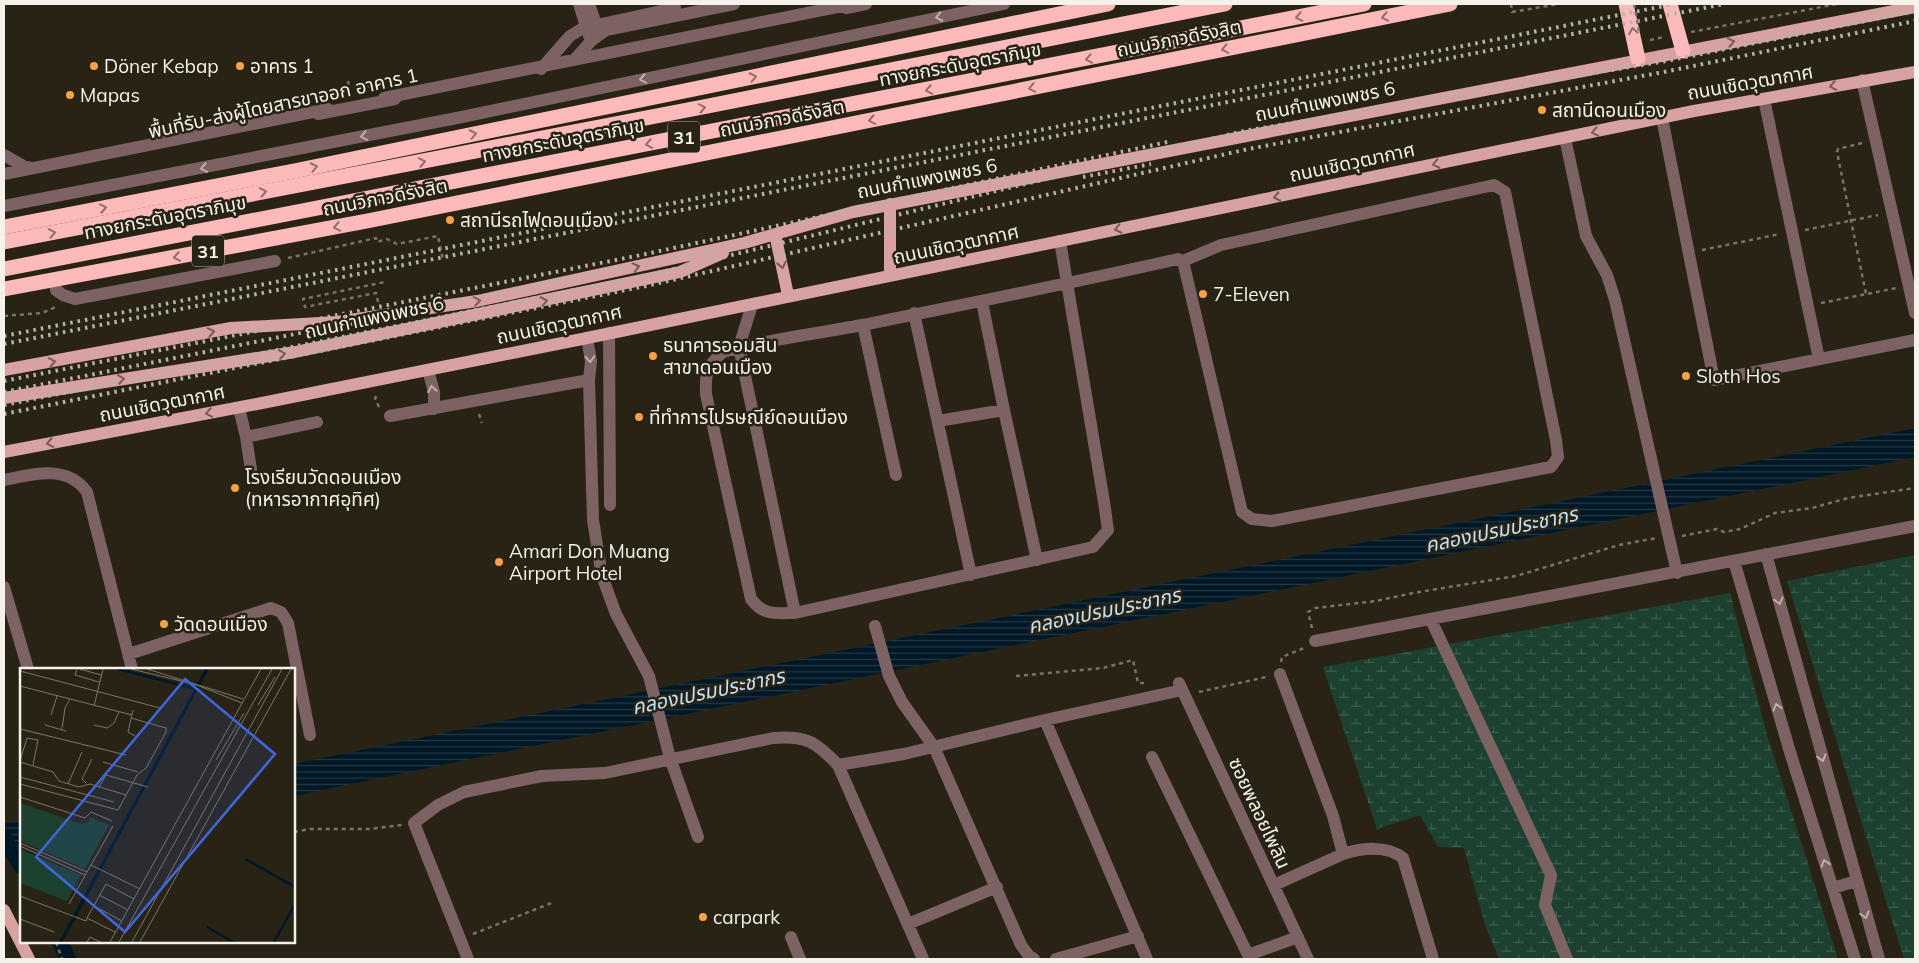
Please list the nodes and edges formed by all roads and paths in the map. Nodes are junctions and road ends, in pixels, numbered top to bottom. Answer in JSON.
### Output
{"nodes":[{"id":1,"x":579,"y":4,"type":"edge"},
{"id":2,"x":589,"y":4,"type":"edge"},
{"id":3,"x":701,"y":4,"type":"edge"},
{"id":4,"x":734,"y":4,"type":"edge"},
{"id":5,"x":852,"y":4,"type":"edge"},
{"id":6,"x":866,"y":4,"type":"edge"},
{"id":7,"x":1004,"y":4,"type":"edge"},
{"id":8,"x":1108,"y":4,"type":"edge"},
{"id":9,"x":1225,"y":4,"type":"edge"},
{"id":10,"x":1364,"y":4,"type":"edge"},
{"id":11,"x":1450,"y":4,"type":"edge"},
{"id":12,"x":1511,"y":4,"type":"edge"},
{"id":13,"x":1558,"y":4,"type":"edge"},
{"id":14,"x":1626,"y":4,"type":"edge"},
{"id":15,"x":1634,"y":4,"type":"edge"},
{"id":16,"x":1670,"y":4,"type":"edge"},
{"id":17,"x":1837,"y":4,"type":"edge"},
{"id":18,"x":1915,"y":7,"type":"edge"},
{"id":19,"x":680,"y":11,"type":"junction"},
{"id":20,"x":606,"y":30,"type":"junction"},
{"id":21,"x":1690,"y":32,"type":"dead end"},
{"id":22,"x":1640,"y":36,"type":"dead end"},
{"id":23,"x":1671,"y":36,"type":"dead end"},
{"id":24,"x":1641,"y":42,"type":"dead end"},
{"id":25,"x":584,"y":48,"type":"junction"},
{"id":26,"x":1683,"y":51,"type":"junction"},
{"id":27,"x":575,"y":59,"type":"junction"},
{"id":28,"x":1638,"y":59,"type":"junction"},
{"id":29,"x":539,"y":68,"type":"junction"},
{"id":30,"x":1915,"y":72,"type":"edge"},
{"id":31,"x":1862,"y":80,"type":"junction"},
{"id":32,"x":348,"y":81,"type":"dead end"},
{"id":33,"x":368,"y":84,"type":"dead end"},
{"id":34,"x":349,"y":88,"type":"dead end"},
{"id":35,"x":379,"y":89,"type":"dead end"},
{"id":36,"x":1764,"y":99,"type":"junction"},
{"id":37,"x":1662,"y":118,"type":"junction"},
{"id":38,"x":1565,"y":138,"type":"junction"},
{"id":39,"x":1875,"y":140,"type":"junction"},
{"id":40,"x":4,"y":156,"type":"edge"},
{"id":41,"x":35,"y":171,"type":"junction"},
{"id":42,"x":4,"y":174,"type":"edge"},
{"id":43,"x":4,"y":179,"type":"edge"},
{"id":44,"x":890,"y":204,"type":"junction"},
{"id":45,"x":8,"y":205,"type":"edge"},
{"id":46,"x":4,"y":227,"type":"edge"},
{"id":47,"x":775,"y":234,"type":"junction"},
{"id":48,"x":1060,"y":241,"type":"junction"},
{"id":49,"x":4,"y":242,"type":"edge"},
{"id":50,"x":744,"y":243,"type":"junction"},
{"id":51,"x":444,"y":260,"type":"dead end"},
{"id":52,"x":275,"y":261,"type":"joint"},
{"id":53,"x":1183,"y":261,"type":"junction"},
{"id":54,"x":4,"y":269,"type":"edge"},
{"id":55,"x":890,"y":276,"type":"junction"},
{"id":56,"x":55,"y":279,"type":"junction"},
{"id":57,"x":385,"y":282,"type":"dead end"},
{"id":58,"x":1067,"y":284,"type":"junction"},
{"id":59,"x":1909,"y":286,"type":"junction"},
{"id":60,"x":4,"y":291,"type":"edge"},
{"id":61,"x":1866,"y":294,"type":"junction"},
{"id":62,"x":788,"y":295,"type":"junction"},
{"id":63,"x":75,"y":299,"type":"junction"},
{"id":64,"x":386,"y":300,"type":"dead end"},
{"id":65,"x":982,"y":302,"type":"junction"},
{"id":66,"x":752,"y":305,"type":"junction"},
{"id":67,"x":1808,"y":305,"type":"junction"},
{"id":68,"x":914,"y":313,"type":"junction"},
{"id":69,"x":1915,"y":313,"type":"edge"},
{"id":70,"x":4,"y":316,"type":"edge"},
{"id":71,"x":863,"y":325,"type":"junction"},
{"id":72,"x":609,"y":333,"type":"junction"},
{"id":73,"x":587,"y":338,"type":"junction"},
{"id":74,"x":1915,"y":340,"type":"edge"},
{"id":75,"x":739,"y":347,"type":"junction"},
{"id":76,"x":1819,"y":359,"type":"junction"},
{"id":77,"x":4,"y":370,"type":"edge"},
{"id":78,"x":428,"y":370,"type":"junction"},
{"id":79,"x":589,"y":380,"type":"junction"},
{"id":80,"x":4,"y":398,"type":"edge"},
{"id":81,"x":375,"y":398,"type":"dead end"},
{"id":82,"x":379,"y":407,"type":"dead end"},
{"id":83,"x":239,"y":408,"type":"junction"},
{"id":84,"x":434,"y":409,"type":"junction"},
{"id":85,"x":1004,"y":410,"type":"junction"},
{"id":86,"x":390,"y":416,"type":"dead end"},
{"id":87,"x":938,"y":421,"type":"junction"},
{"id":88,"x":317,"y":422,"type":"dead end"},
{"id":89,"x":246,"y":437,"type":"junction"},
{"id":90,"x":4,"y":452,"type":"edge"},
{"id":91,"x":896,"y":475,"type":"dead end"},
{"id":92,"x":252,"y":476,"type":"dead end"},
{"id":93,"x":4,"y":480,"type":"edge"},
{"id":94,"x":1915,"y":488,"type":"edge"},
{"id":95,"x":610,"y":504,"type":"dead end"},
{"id":96,"x":1915,"y":526,"type":"edge"},
{"id":97,"x":1668,"y":533,"type":"junction"},
{"id":98,"x":1766,"y":554,"type":"junction"},
{"id":99,"x":1037,"y":560,"type":"junction"},
{"id":100,"x":1734,"y":561,"type":"junction"},
{"id":101,"x":1676,"y":573,"type":"junction"},
{"id":102,"x":970,"y":575,"type":"junction"},
{"id":103,"x":4,"y":587,"type":"edge"},
{"id":104,"x":795,"y":614,"type":"junction"},
{"id":105,"x":1431,"y":620,"type":"junction"},
{"id":106,"x":875,"y":626,"type":"dead end"},
{"id":107,"x":1315,"y":641,"type":"junction"},
{"id":108,"x":128,"y":654,"type":"junction"},
{"id":109,"x":28,"y":668,"type":"edge"},
{"id":110,"x":132,"y":668,"type":"edge"},
{"id":111,"x":294,"y":668,"type":"edge"},
{"id":112,"x":1280,"y":674,"type":"junction"},
{"id":113,"x":295,"y":676,"type":"edge"},
{"id":114,"x":1016,"y":676,"type":"dead end"},
{"id":115,"x":1148,"y":683,"type":"dead end"},
{"id":116,"x":1180,"y":686,"type":"junction"},
{"id":117,"x":299,"y":707,"type":"edge"},
{"id":118,"x":1045,"y":720,"type":"junction"},
{"id":119,"x":310,"y":736,"type":"dead end"},
{"id":120,"x":934,"y":746,"type":"junction"},
{"id":121,"x":1152,"y":756,"type":"dead end"},
{"id":122,"x":670,"y":758,"type":"junction"},
{"id":123,"x":838,"y":765,"type":"junction"},
{"id":124,"x":414,"y":823,"type":"junction"},
{"id":125,"x":295,"y":832,"type":"edge"},
{"id":126,"x":698,"y":837,"type":"dead end"},
{"id":127,"x":1343,"y":854,"type":"junction"},
{"id":128,"x":1856,"y":881,"type":"junction"},
{"id":129,"x":1274,"y":885,"type":"junction"},
{"id":130,"x":997,"y":887,"type":"junction"},
{"id":131,"x":1833,"y":888,"type":"junction"},
{"id":132,"x":554,"y":902,"type":"dead end"},
{"id":133,"x":4,"y":910,"type":"edge"},
{"id":134,"x":908,"y":924,"type":"junction"},
{"id":135,"x":1138,"y":936,"type":"junction"},
{"id":136,"x":791,"y":937,"type":"dead end"},
{"id":137,"x":1298,"y":937,"type":"junction"},
{"id":138,"x":460,"y":939,"type":"junction"},
{"id":139,"x":20,"y":941,"type":"edge"},
{"id":140,"x":21,"y":943,"type":"edge"},
{"id":141,"x":56,"y":943,"type":"edge"},
{"id":142,"x":1249,"y":957,"type":"edge"},
{"id":143,"x":29,"y":959,"type":"edge"},
{"id":144,"x":62,"y":959,"type":"edge"},
{"id":145,"x":468,"y":959,"type":"edge"},
{"id":146,"x":800,"y":959,"type":"edge"},
{"id":147,"x":923,"y":959,"type":"edge"},
{"id":148,"x":1034,"y":959,"type":"edge"},
{"id":149,"x":1056,"y":959,"type":"edge"},
{"id":150,"x":1147,"y":959,"type":"edge"},
{"id":151,"x":1308,"y":959,"type":"edge"},
{"id":152,"x":1433,"y":959,"type":"edge"},
{"id":153,"x":1567,"y":959,"type":"edge"},
{"id":154,"x":1855,"y":959,"type":"edge"},
{"id":155,"x":1879,"y":959,"type":"edge"}],
"edges":[{"from":1,"to":25,"type":"street"},
{"from":2,"to":20,"type":"street"},
{"from":3,"to":19,"type":"street"},
{"from":4,"to":19,"type":"street"},
{"from":5,"to":27,"type":"street"},
{"from":6,"to":29,"type":"street"},
{"from":7,"to":45,"type":"street","one_way":true},
{"from":46,"to":8,"type":"highway","number":"31","one_way":true},
{"from":49,"to":9,"type":"highway","name":"ทางยกระดับอุตราภิมุข","number":"31","one_way":true,"bridge":true},
{"from":10,"to":54,"type":"highway","name":"ทางยกระดับอุตราภิมุข","number":"31","one_way":true,"bridge":true},
{"from":11,"to":56,"type":"highway","name":"ถนนวิภาวดีรังสิต","number":"31","one_way":true},
{"from":12,"to":13,"type":"path"},
{"from":28,"to":14,"type":"highway","one_way":true},
{"from":15,"to":22,"type":"path","bridge":true},
{"from":16,"to":26,"type":"highway"},
{"from":17,"to":21,"type":"path"},
{"from":26,"to":18,"type":"main road","name":"ถนนกำแพงเพชร 6","one_way":true},
{"from":19,"to":20,"type":"street"},
{"from":19,"to":29,"type":"street","bridge":true},
{"from":20,"to":25,"type":"street"},
{"from":23,"to":24,"type":"path"},
{"from":25,"to":27,"type":"street"},
{"from":26,"to":28,"type":"main road","name":"ถนนกำแพงเพชร 6"},
{"from":27,"to":29,"type":"street"},
{"from":28,"to":44,"type":"main road","name":"ถนนกำแพงเพชร 6"},
{"from":29,"to":41,"type":"street","name":"พื้นที่รับ-ส่งผู้โดยสารขาออก อาคาร 1","bridge":true},
{"from":30,"to":31,"type":"main road","name":"ถนนเชิดวุฒากาศ"},
{"from":31,"to":36,"type":"main road","name":"ถนนเชิดวุฒากาศ","one_way":true},
{"from":31,"to":39,"type":"street"},
{"from":32,"to":34,"type":"path"},
{"from":33,"to":35,"type":"path"},
{"from":36,"to":37,"type":"main road","name":"ถนนเชิดวุฒากาศ"},
{"from":36,"to":67,"type":"street"},
{"from":37,"to":38,"type":"main road","name":"ถนนเชิดวุฒากาศ","one_way":true},
{"from":37,"to":76,"type":"street"},
{"from":38,"to":48,"type":"main road","name":"ถนนเชิดวุฒากาศ","one_way":true},
{"from":38,"to":97,"type":"street"},
{"from":39,"to":59,"type":"street"},
{"from":39,"to":61,"type":"path"},
{"from":40,"to":41,"type":"street"},
{"from":41,"to":42,"type":"street"},
{"from":41,"to":43,"type":"street"},
{"from":44,"to":47,"type":"main road","name":"ถนนกำแพงเพชร 6"},
{"from":44,"to":55,"type":"main road"},
{"from":47,"to":50,"type":"main road","name":"ถนนกำแพงเพชร 6"},
{"from":47,"to":62,"type":"main road","one_way":true},
{"from":48,"to":55,"type":"main road","name":"ถนนเชิดวุฒากาศ"},
{"from":48,"to":58,"type":"street"},
{"from":77,"to":50,"type":"main road","name":"ถนนกำแพงเพชร 6","one_way":true},
{"from":80,"to":50,"type":"main road","name":"ถนนกำแพงเพชร 6","one_way":true},
{"from":51,"to":52,"type":"path"},
{"from":52,"to":63,"type":"street"},
{"from":53,"to":53,"type":"street"},
{"from":53,"to":58,"type":"street"},
{"from":55,"to":62,"type":"main road","name":"ถนนเชิดวุฒากาศ"},
{"from":56,"to":60,"type":"highway","name":"ถนนวิภาวดีรังสิต","number":"31"},
{"from":56,"to":63,"type":"street"},
{"from":57,"to":64,"type":"path"},
{"from":58,"to":65,"type":"street"},
{"from":58,"to":99,"type":"street"},
{"from":59,"to":61,"type":"path"},
{"from":59,"to":69,"type":"street"},
{"from":61,"to":67,"type":"path"},
{"from":62,"to":66,"type":"main road","name":"ถนนเชิดวุฒากาศ"},
{"from":63,"to":70,"type":"path"},
{"from":65,"to":68,"type":"street"},
{"from":65,"to":85,"type":"street"},
{"from":66,"to":72,"type":"main road","name":"ถนนเชิดวุฒากาศ"},
{"from":66,"to":75,"type":"street"},
{"from":67,"to":76,"type":"street"},
{"from":68,"to":71,"type":"street"},
{"from":68,"to":87,"type":"street"},
{"from":71,"to":75,"type":"street"},
{"from":71,"to":91,"type":"street"},
{"from":72,"to":73,"type":"main road","name":"ถนนเชิดวุฒากาศ"},
{"from":72,"to":95,"type":"street"},
{"from":73,"to":78,"type":"main road","name":"ถนนเชิดวุฒากาศ"},
{"from":73,"to":79,"type":"street","one_way":true},
{"from":74,"to":76,"type":"street"},
{"from":75,"to":104,"type":"street"},
{"from":75,"to":104,"type":"street"},
{"from":78,"to":83,"type":"main road","name":"ถนนเชิดวุฒากาศ"},
{"from":84,"to":78,"type":"street","one_way":true},
{"from":79,"to":84,"type":"street"},
{"from":79,"to":122,"type":"street"},
{"from":81,"to":82,"type":"path"},
{"from":83,"to":89,"type":"street"},
{"from":83,"to":90,"type":"main road","name":"ถนนเชิดวุฒากาศ","one_way":true},
{"from":84,"to":86,"type":"street"},
{"from":85,"to":87,"type":"street"},
{"from":85,"to":99,"type":"street"},
{"from":87,"to":102,"type":"street"},
{"from":88,"to":89,"type":"street"},
{"from":89,"to":92,"type":"street"},
{"from":93,"to":108,"type":"street"},
{"from":94,"to":97,"type":"path"},
{"from":96,"to":98,"type":"street"},
{"from":97,"to":101,"type":"street"},
{"from":97,"to":107,"type":"path"},
{"from":98,"to":100,"type":"street"},
{"from":98,"to":128,"type":"street","one_way":true},
{"from":99,"to":102,"type":"street"},
{"from":100,"to":101,"type":"street"},
{"from":131,"to":100,"type":"street","one_way":true},
{"from":101,"to":105,"type":"street"},
{"from":102,"to":104,"type":"street"},
{"from":103,"to":109,"type":"street"},
{"from":105,"to":107,"type":"street"},
{"from":105,"to":153,"type":"street"},
{"from":106,"to":120,"type":"street"},
{"from":107,"to":112,"type":"path"},
{"from":108,"to":110,"type":"street"},
{"from":108,"to":111,"type":"street"},
{"from":112,"to":116,"type":"path"},
{"from":112,"to":127,"type":"street"},
{"from":113,"to":117,"type":"street"},
{"from":114,"to":115,"type":"path"},
{"from":116,"to":118,"type":"street"},
{"from":116,"to":129,"type":"street","name":"ซอยพลอยไพลิน"},
{"from":117,"to":119,"type":"street"},
{"from":118,"to":120,"type":"street"},
{"from":118,"to":135,"type":"street"},
{"from":120,"to":123,"type":"street"},
{"from":120,"to":130,"type":"street"},
{"from":121,"to":142,"type":"street"},
{"from":122,"to":123,"type":"street"},
{"from":122,"to":124,"type":"street"},
{"from":122,"to":126,"type":"street"},
{"from":123,"to":134,"type":"street"},
{"from":124,"to":125,"type":"path"},
{"from":124,"to":138,"type":"street"},
{"from":127,"to":129,"type":"street"},
{"from":127,"to":152,"type":"street"},
{"from":128,"to":131,"type":"street"},
{"from":128,"to":155,"type":"street","one_way":true},
{"from":129,"to":137,"type":"street","name":"ซอยพลอยไพลิน"},
{"from":130,"to":134,"type":"street"},
{"from":130,"to":148,"type":"street"},
{"from":131,"to":154,"type":"street"},
{"from":132,"to":138,"type":"path"},
{"from":133,"to":139,"type":"main road"},
{"from":134,"to":147,"type":"street"},
{"from":135,"to":149,"type":"street"},
{"from":135,"to":150,"type":"street"},
{"from":136,"to":146,"type":"street"},
{"from":137,"to":142,"type":"street"},
{"from":137,"to":151,"type":"street","name":"ซอยพลอยไพลิน"},
{"from":138,"to":145,"type":"street"},
{"from":140,"to":143,"type":"main road"},
{"from":141,"to":144,"type":"path"}]}
